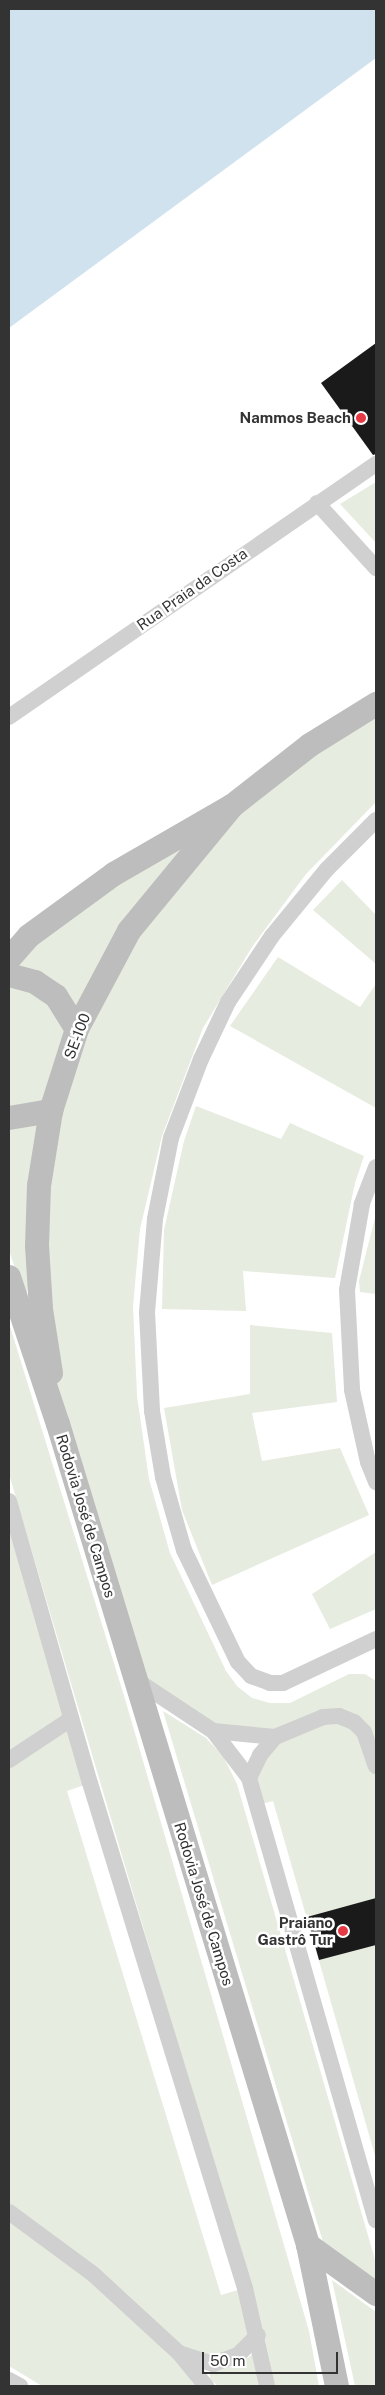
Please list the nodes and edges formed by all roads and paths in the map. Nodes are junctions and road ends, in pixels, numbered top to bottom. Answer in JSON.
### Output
{"nodes":[{"id":1,"x":376,"y":464,"type":"edge"},
{"id":2,"x":317,"y":503,"type":"junction"},
{"id":3,"x":376,"y":568,"type":"edge"},
{"id":4,"x":376,"y":704,"type":"edge"},
{"id":5,"x":9,"y":717,"type":"edge"},
{"id":6,"x":232,"y":806,"type":"junction"},
{"id":7,"x":376,"y":820,"type":"edge"},
{"id":8,"x":9,"y":959,"type":"edge"},
{"id":9,"x":9,"y":975,"type":"edge"},
{"id":10,"x":77,"y":1029,"type":"junction"},
{"id":11,"x":51,"y":1111,"type":"junction"},
{"id":12,"x":9,"y":1118,"type":"edge"},
{"id":13,"x":376,"y":1167,"type":"edge"},
{"id":14,"x":9,"y":1277,"type":"edge"},
{"id":15,"x":58,"y":1424,"type":"junction"},
{"id":16,"x":376,"y":1482,"type":"edge"},
{"id":17,"x":9,"y":1501,"type":"edge"},
{"id":18,"x":376,"y":1640,"type":"edge"},
{"id":19,"x":136,"y":1680,"type":"junction"},
{"id":20,"x":71,"y":1719,"type":"junction"},
{"id":21,"x":213,"y":1731,"type":"junction"},
{"id":22,"x":275,"y":1737,"type":"junction"},
{"id":23,"x":9,"y":1760,"type":"edge"},
{"id":24,"x":376,"y":1766,"type":"edge"},
{"id":25,"x":249,"y":1778,"type":"junction"},
{"id":26,"x":9,"y":2212,"type":"edge"},
{"id":27,"x":376,"y":2220,"type":"edge"},
{"id":28,"x":308,"y":2245,"type":"junction"},
{"id":29,"x":376,"y":2294,"type":"edge"},
{"id":30,"x":258,"y":2335,"type":"junction"},
{"id":31,"x":179,"y":2352,"type":"junction"},
{"id":32,"x":9,"y":2380,"type":"edge"},
{"id":33,"x":20,"y":2386,"type":"edge"},
{"id":34,"x":206,"y":2386,"type":"edge"},
{"id":35,"x":267,"y":2386,"type":"edge"},
{"id":36,"x":337,"y":2386,"type":"edge"}],
"edges":[{"from":1,"to":2,"type":"street","name":"Rua Praia da Costa"},
{"from":2,"to":3,"type":"street"},
{"from":2,"to":5,"type":"street","name":"Rua Praia da Costa"},
{"from":4,"to":6,"type":"main road","number":"SE-100"},
{"from":6,"to":8,"type":"main road","number":"SE-100"},
{"from":6,"to":10,"type":"main road","name":"SE-100","number":"SE-100"},
{"from":7,"to":18,"type":"street"},
{"from":9,"to":10,"type":"main road"},
{"from":10,"to":11,"type":"main road","name":"SE-100","number":"SE-100"},
{"from":11,"to":12,"type":"main road"},
{"from":11,"to":15,"type":"main road","name":"SE-100","number":"SE-100"},
{"from":13,"to":16,"type":"street"},
{"from":14,"to":15,"type":"main road"},
{"from":15,"to":19,"type":"main road","name":"Rodovia José de Campos"},
{"from":17,"to":20,"type":"street"},
{"from":19,"to":21,"type":"street"},
{"from":19,"to":28,"type":"main road","name":"Rodovia José de Campos"},
{"from":20,"to":23,"type":"street"},
{"from":20,"to":30,"type":"street"},
{"from":21,"to":22,"type":"street"},
{"from":21,"to":25,"type":"street"},
{"from":22,"to":24,"type":"street"},
{"from":22,"to":25,"type":"street"},
{"from":25,"to":27,"type":"street"},
{"from":26,"to":31,"type":"street"},
{"from":28,"to":29,"type":"main road"},
{"from":28,"to":36,"type":"main road","name":"Rodovia José de Campos"},
{"from":30,"to":31,"type":"street"},
{"from":30,"to":35,"type":"street"},
{"from":31,"to":34,"type":"street"},
{"from":32,"to":33,"type":"street"}]}
